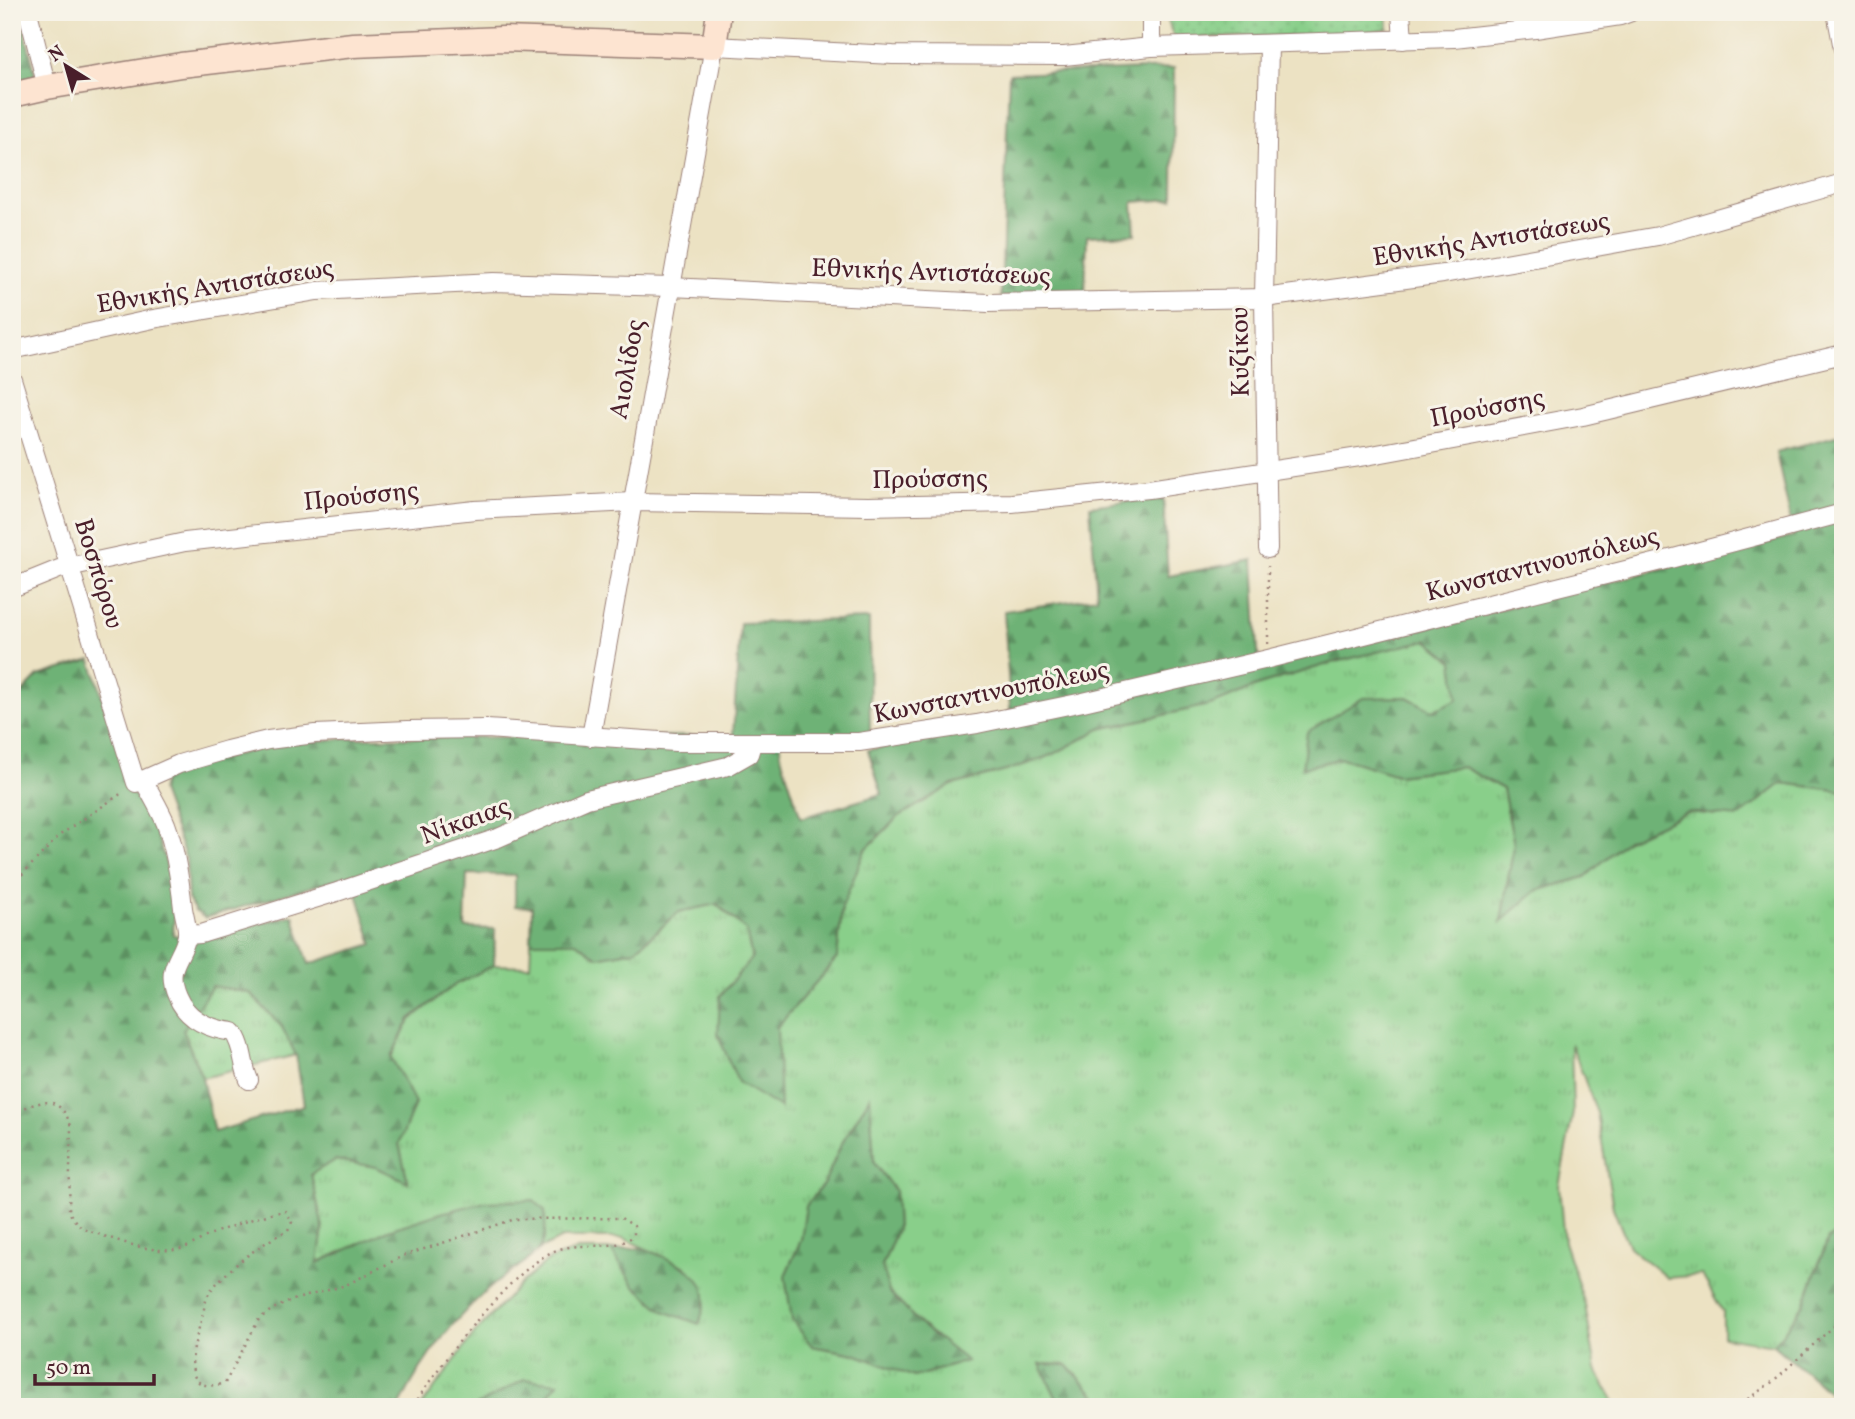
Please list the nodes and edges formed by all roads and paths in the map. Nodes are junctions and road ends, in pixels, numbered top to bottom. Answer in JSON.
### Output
{"nodes":[{"id":1,"x":28,"y":12,"type":"edge"},
{"id":2,"x":719,"y":12,"type":"edge"},
{"id":3,"x":1151,"y":12,"type":"edge"},
{"id":4,"x":1401,"y":12,"type":"edge"},
{"id":5,"x":1631,"y":12,"type":"edge"},
{"id":6,"x":1836,"y":12,"type":"edge"},
{"id":7,"x":1402,"y":40,"type":"junction"},
{"id":8,"x":1269,"y":44,"type":"junction"},
{"id":9,"x":714,"y":46,"type":"junction"},
{"id":10,"x":1151,"y":47,"type":"junction"},
{"id":11,"x":1843,"y":49,"type":"edge"},
{"id":12,"x":47,"y":87,"type":"junction"},
{"id":13,"x":12,"y":95,"type":"edge"},
{"id":14,"x":1843,"y":183,"type":"edge"},
{"id":15,"x":671,"y":287,"type":"junction"},
{"id":16,"x":1264,"y":298,"type":"junction"},
{"id":17,"x":12,"y":350,"type":"edge"},
{"id":18,"x":1843,"y":354,"type":"edge"},
{"id":19,"x":12,"y":379,"type":"edge"},
{"id":20,"x":1269,"y":471,"type":"junction"},
{"id":21,"x":632,"y":502,"type":"junction"},
{"id":22,"x":1843,"y":513,"type":"edge"},
{"id":23,"x":1268,"y":549,"type":"joint"},
{"id":24,"x":71,"y":566,"type":"junction"},
{"id":25,"x":12,"y":588,"type":"edge"},
{"id":26,"x":1268,"y":659,"type":"junction"},
{"id":27,"x":591,"y":737,"type":"junction"},
{"id":28,"x":752,"y":744,"type":"junction"},
{"id":29,"x":140,"y":782,"type":"junction"},
{"id":30,"x":12,"y":884,"type":"edge"},
{"id":31,"x":187,"y":935,"type":"junction"},
{"id":32,"x":250,"y":1080,"type":"dead end"},
{"id":33,"x":12,"y":1112,"type":"edge"},
{"id":34,"x":1843,"y":1318,"type":"edge"},
{"id":35,"x":413,"y":1407,"type":"edge"},
{"id":36,"x":1736,"y":1407,"type":"edge"}],
"edges":[{"from":1,"to":12,"type":"street"},
{"from":2,"to":9,"type":"street","name":"Αιολίδος"},
{"from":3,"to":10,"type":"street"},
{"from":4,"to":7,"type":"street"},
{"from":5,"to":7,"type":"street"},
{"from":6,"to":11,"type":"street"},
{"from":7,"to":8,"type":"street"},
{"from":8,"to":10,"type":"street"},
{"from":8,"to":16,"type":"street","name":"Κυζίκου"},
{"from":9,"to":10,"type":"street"},
{"from":9,"to":12,"type":"street"},
{"from":9,"to":15,"type":"street","name":"Αιολίδος"},
{"from":12,"to":13,"type":"street"},
{"from":14,"to":16,"type":"street","name":"Εθνικής Αντιστάσεως"},
{"from":15,"to":16,"type":"street","name":"Εθνικής Αντιστάσεως"},
{"from":15,"to":17,"type":"street","name":"Εθνικής Αντιστάσεως"},
{"from":15,"to":21,"type":"street","name":"Αιολίδος"},
{"from":16,"to":20,"type":"street","name":"Κυζίκου"},
{"from":18,"to":20,"type":"street","name":"Προύσσης"},
{"from":19,"to":24,"type":"street","name":"Βοσπόρου"},
{"from":20,"to":21,"type":"street","name":"Προύσσης"},
{"from":20,"to":23,"type":"street","name":"Κυζίκου"},
{"from":21,"to":24,"type":"street","name":"Προύσσης"},
{"from":21,"to":27,"type":"street","name":"Αιολίδος"},
{"from":22,"to":26,"type":"street","name":"Κωνσταντινουπόλεως"},
{"from":23,"to":26,"type":"path"},
{"from":24,"to":25,"type":"street","name":"Προύσσης"},
{"from":24,"to":29,"type":"street","name":"Βοσπόρου"},
{"from":26,"to":28,"type":"street","name":"Κωνσταντινουπόλεως"},
{"from":27,"to":28,"type":"street","name":"Κωνσταντινουπόλεως"},
{"from":27,"to":29,"type":"street","name":"Κωνσταντινουπόλεως"},
{"from":28,"to":31,"type":"street","name":"Νίκαιας"},
{"from":29,"to":30,"type":"path"},
{"from":29,"to":31,"type":"street","name":"Βοσπόρου"},
{"from":31,"to":32,"type":"street"},
{"from":33,"to":35,"type":"path"},
{"from":34,"to":36,"type":"path"}]}
